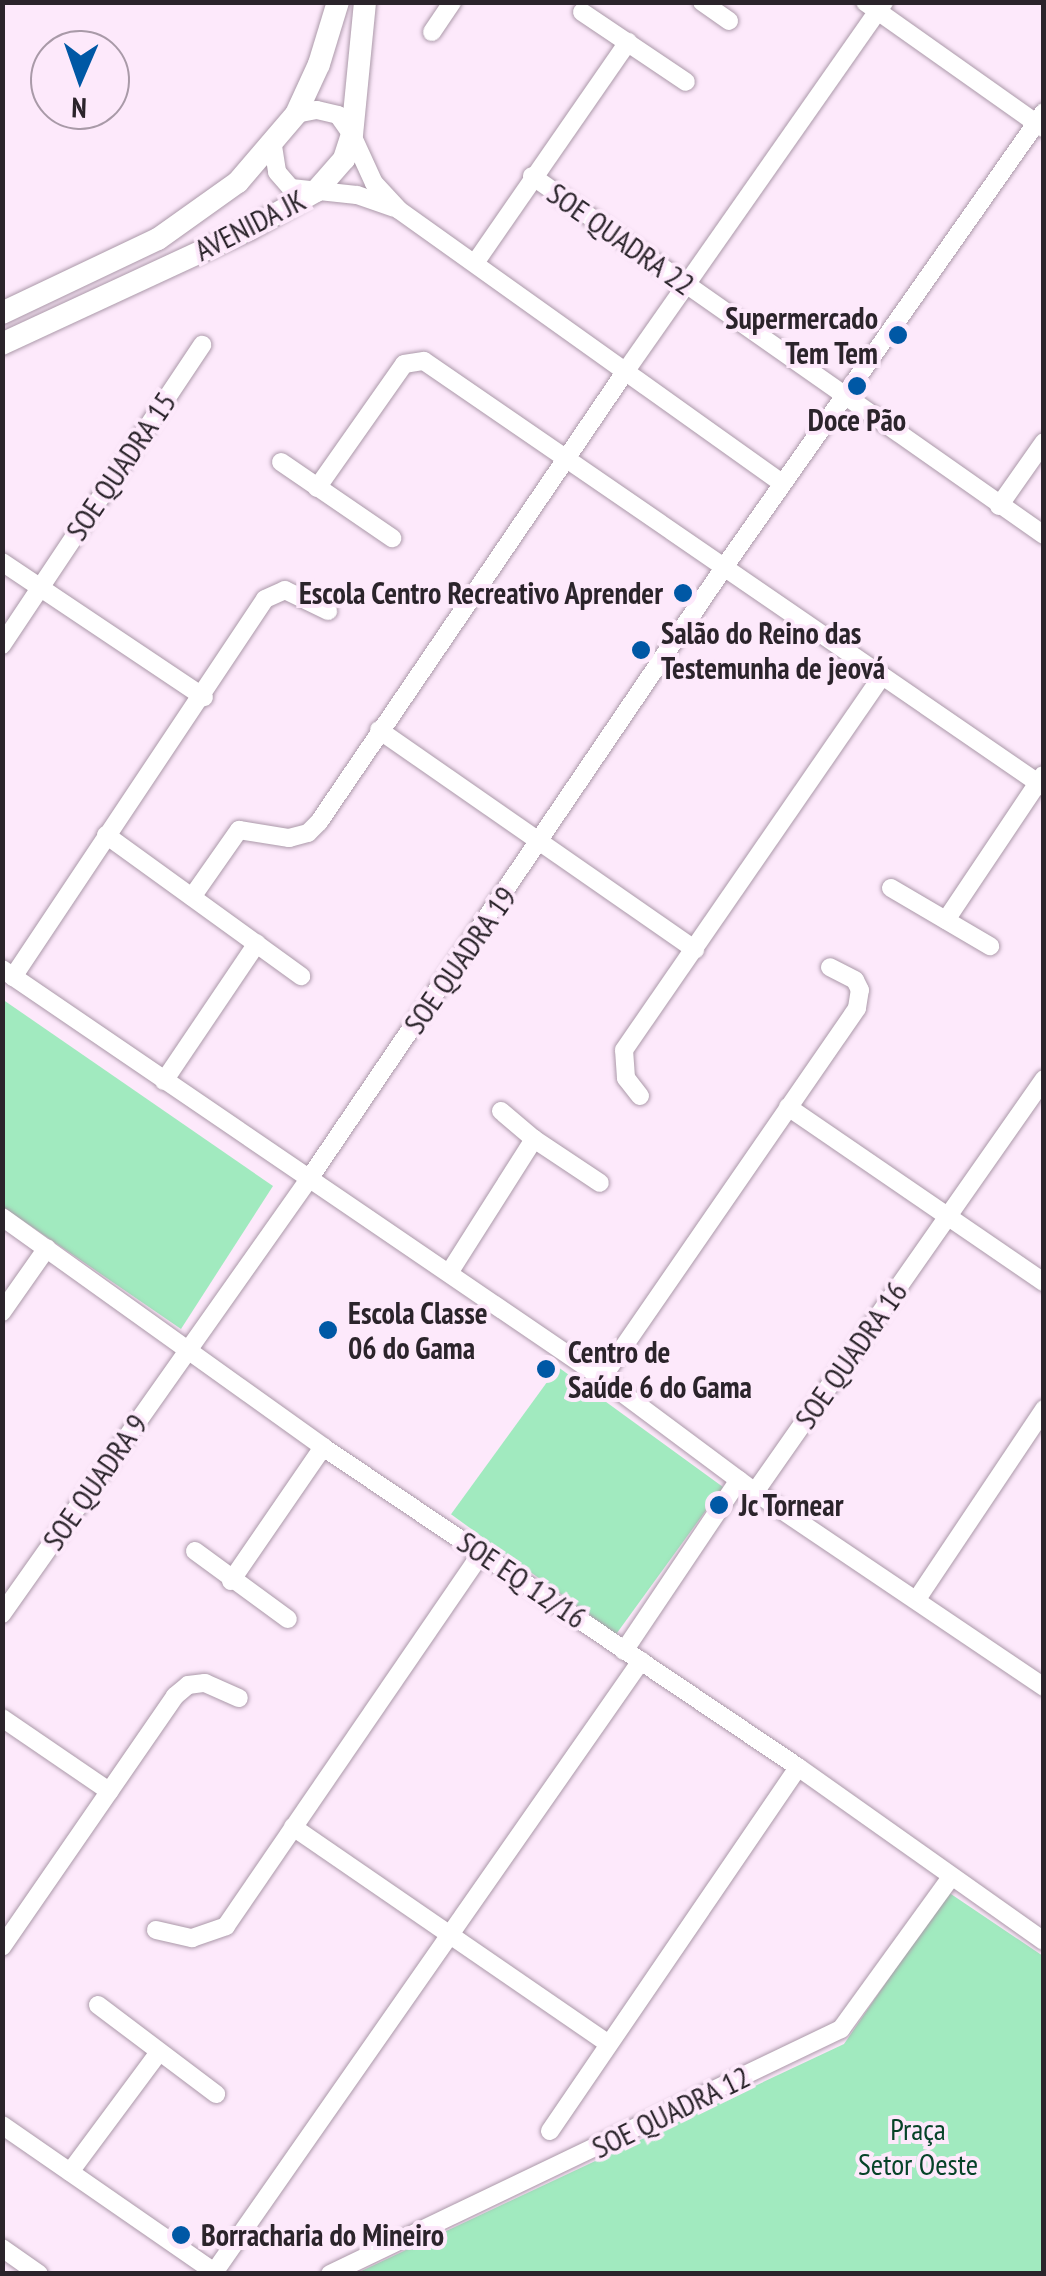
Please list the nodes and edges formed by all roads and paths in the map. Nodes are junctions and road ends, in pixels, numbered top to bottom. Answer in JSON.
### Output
{"nodes":[{"id":1,"x":338,"y":2,"type":"edge"},
{"id":2,"x":365,"y":2,"type":"edge"},
{"id":3,"x":452,"y":2,"type":"edge"},
{"id":4,"x":702,"y":2,"type":"edge"},
{"id":5,"x":876,"y":5,"type":"edge"},
{"id":6,"x":582,"y":12,"type":"dead end"},
{"id":7,"x":729,"y":21,"type":"dead end"},
{"id":8,"x":432,"y":32,"type":"dead end"},
{"id":9,"x":628,"y":42,"type":"junction"},
{"id":10,"x":686,"y":82,"type":"dead end"},
{"id":11,"x":296,"y":114,"type":"junction"},
{"id":12,"x":1041,"y":121,"type":"edge"},
{"id":13,"x":352,"y":134,"type":"junction"},
{"id":14,"x":273,"y":146,"type":"junction"},
{"id":15,"x":532,"y":176,"type":"junction"},
{"id":16,"x":316,"y":192,"type":"junction"},
{"id":17,"x":399,"y":210,"type":"junction"},
{"id":18,"x":476,"y":263,"type":"junction"},
{"id":19,"x":688,"y":286,"type":"junction"},
{"id":20,"x":2,"y":314,"type":"edge"},
{"id":21,"x":2,"y":344,"type":"edge"},
{"id":22,"x":202,"y":345,"type":"dead end"},
{"id":23,"x":625,"y":372,"type":"junction"},
{"id":24,"x":846,"y":394,"type":"junction"},
{"id":25,"x":1044,"y":442,"type":"edge"},
{"id":26,"x":568,"y":458,"type":"junction"},
{"id":27,"x":281,"y":462,"type":"dead end"},
{"id":28,"x":782,"y":483,"type":"junction"},
{"id":29,"x":317,"y":488,"type":"junction"},
{"id":30,"x":999,"y":506,"type":"junction"},
{"id":31,"x":1044,"y":535,"type":"edge"},
{"id":32,"x":392,"y":538,"type":"dead end"},
{"id":33,"x":2,"y":562,"type":"edge"},
{"id":34,"x":725,"y":566,"type":"junction"},
{"id":35,"x":40,"y":588,"type":"junction"},
{"id":36,"x":328,"y":611,"type":"dead end"},
{"id":37,"x":2,"y":645,"type":"edge"},
{"id":38,"x":882,"y":676,"type":"junction"},
{"id":39,"x":204,"y":697,"type":"junction"},
{"id":40,"x":379,"y":730,"type":"junction"},
{"id":41,"x":1042,"y":781,"type":"edge"},
{"id":42,"x":106,"y":835,"type":"junction"},
{"id":43,"x":540,"y":843,"type":"junction"},
{"id":44,"x":891,"y":888,"type":"dead end"},
{"id":45,"x":192,"y":897,"type":"junction"},
{"id":46,"x":946,"y":920,"type":"junction"},
{"id":47,"x":257,"y":943,"type":"junction"},
{"id":48,"x":990,"y":946,"type":"dead end"},
{"id":49,"x":696,"y":950,"type":"junction"},
{"id":50,"x":830,"y":967,"type":"dead end"},
{"id":51,"x":8,"y":973,"type":"edge"},
{"id":52,"x":302,"y":976,"type":"dead end"},
{"id":53,"x":1044,"y":1078,"type":"edge"},
{"id":54,"x":164,"y":1081,"type":"junction"},
{"id":55,"x":640,"y":1096,"type":"dead end"},
{"id":56,"x":788,"y":1107,"type":"junction"},
{"id":57,"x":500,"y":1111,"type":"dead end"},
{"id":58,"x":534,"y":1140,"type":"junction"},
{"id":59,"x":309,"y":1179,"type":"junction"},
{"id":60,"x":600,"y":1183,"type":"dead end"},
{"id":61,"x":2,"y":1217,"type":"edge"},
{"id":62,"x":948,"y":1219,"type":"junction"},
{"id":63,"x":47,"y":1248,"type":"junction"},
{"id":64,"x":449,"y":1273,"type":"junction"},
{"id":65,"x":1044,"y":1282,"type":"edge"},
{"id":66,"x":2,"y":1312,"type":"edge"},
{"id":67,"x":188,"y":1349,"type":"junction"},
{"id":68,"x":602,"y":1378,"type":"junction"},
{"id":69,"x":1044,"y":1409,"type":"edge"},
{"id":70,"x":323,"y":1447,"type":"junction"},
{"id":71,"x":739,"y":1480,"type":"junction"},
{"id":72,"x":755,"y":1492,"type":"junction"},
{"id":73,"x":194,"y":1551,"type":"dead end"},
{"id":74,"x":482,"y":1552,"type":"junction"},
{"id":75,"x":231,"y":1581,"type":"junction"},
{"id":76,"x":917,"y":1599,"type":"junction"},
{"id":77,"x":2,"y":1614,"type":"edge"},
{"id":78,"x":288,"y":1620,"type":"dead end"},
{"id":79,"x":624,"y":1650,"type":"junction"},
{"id":80,"x":641,"y":1661,"type":"junction"},
{"id":81,"x":1044,"y":1687,"type":"edge"},
{"id":82,"x":239,"y":1698,"type":"dead end"},
{"id":83,"x":2,"y":1718,"type":"edge"},
{"id":84,"x":798,"y":1767,"type":"junction"},
{"id":85,"x":109,"y":1791,"type":"junction"},
{"id":86,"x":293,"y":1827,"type":"junction"},
{"id":87,"x":951,"y":1877,"type":"junction"},
{"id":88,"x":156,"y":1930,"type":"dead end"},
{"id":89,"x":446,"y":1934,"type":"junction"},
{"id":90,"x":1044,"y":1941,"type":"edge"},
{"id":91,"x":2,"y":1947,"type":"edge"},
{"id":92,"x":98,"y":2005,"type":"dead end"},
{"id":93,"x":607,"y":2043,"type":"junction"},
{"id":94,"x":158,"y":2052,"type":"junction"},
{"id":95,"x":216,"y":2094,"type":"dead end"},
{"id":96,"x":2,"y":2125,"type":"edge"},
{"id":97,"x":550,"y":2130,"type":"dead end"},
{"id":98,"x":70,"y":2172,"type":"junction"},
{"id":99,"x":2,"y":2248,"type":"edge"},
{"id":100,"x":215,"y":2273,"type":"edge"},
{"id":101,"x":39,"y":2274,"type":"edge"},
{"id":102,"x":330,"y":2274,"type":"edge"}],
"edges":[{"from":1,"to":11,"type":"main road","name":"AVENIDA JK"},
{"from":2,"to":13,"type":"main road","name":"AVENIDA JK"},
{"from":3,"to":8,"type":"street"},
{"from":4,"to":7,"type":"street"},
{"from":5,"to":12,"type":"street"},
{"from":5,"to":19,"type":"street"},
{"from":6,"to":9,"type":"street"},
{"from":9,"to":10,"type":"street"},
{"from":9,"to":15,"type":"street","name":"SOE QUADRA 22"},
{"from":11,"to":13,"type":"street"},
{"from":11,"to":14,"type":"main road","name":"AVENIDA JK"},
{"from":12,"to":24,"type":"street","name":"SOE QUADRA 19"},
{"from":13,"to":16,"type":"main road","name":"AVENIDA JK"},
{"from":13,"to":17,"type":"street"},
{"from":14,"to":16,"type":"street"},
{"from":14,"to":20,"type":"main road","name":"AVENIDA JK"},
{"from":15,"to":18,"type":"street"},
{"from":15,"to":19,"type":"street","name":"SOE QUADRA 22"},
{"from":16,"to":17,"type":"street"},
{"from":16,"to":21,"type":"main road","name":"AVENIDA JK"},
{"from":17,"to":18,"type":"street"},
{"from":18,"to":23,"type":"street"},
{"from":19,"to":23,"type":"street"},
{"from":19,"to":24,"type":"street","name":"SOE QUADRA 22"},
{"from":22,"to":35,"type":"street","name":"SOE QUADRA 15"},
{"from":23,"to":26,"type":"street"},
{"from":23,"to":28,"type":"street"},
{"from":24,"to":28,"type":"street","name":"SOE QUADRA 19"},
{"from":24,"to":30,"type":"street","name":"SOE QUADRA 22"},
{"from":25,"to":30,"type":"street"},
{"from":26,"to":29,"type":"street"},
{"from":26,"to":34,"type":"street"},
{"from":26,"to":40,"type":"street"},
{"from":27,"to":29,"type":"street"},
{"from":28,"to":34,"type":"street","name":"SOE QUADRA 19"},
{"from":29,"to":32,"type":"street"},
{"from":30,"to":31,"type":"street","name":"SOE QUADRA 22"},
{"from":33,"to":35,"type":"street"},
{"from":34,"to":38,"type":"street"},
{"from":34,"to":43,"type":"street","name":"SOE QUADRA 19"},
{"from":35,"to":37,"type":"street","name":"SOE QUADRA 15"},
{"from":35,"to":39,"type":"street"},
{"from":36,"to":39,"type":"street"},
{"from":38,"to":41,"type":"street"},
{"from":38,"to":49,"type":"street"},
{"from":39,"to":42,"type":"street"},
{"from":40,"to":43,"type":"street"},
{"from":40,"to":45,"type":"street"},
{"from":41,"to":46,"type":"street"},
{"from":42,"to":45,"type":"street"},
{"from":42,"to":51,"type":"street"},
{"from":43,"to":49,"type":"street"},
{"from":43,"to":59,"type":"street","name":"SOE QUADRA 19"},
{"from":44,"to":46,"type":"street"},
{"from":45,"to":47,"type":"street"},
{"from":46,"to":48,"type":"street"},
{"from":47,"to":52,"type":"street"},
{"from":47,"to":54,"type":"street"},
{"from":49,"to":55,"type":"street"},
{"from":50,"to":56,"type":"street"},
{"from":51,"to":54,"type":"street"},
{"from":53,"to":62,"type":"street","name":"SOE QUADRA 16"},
{"from":54,"to":59,"type":"street"},
{"from":56,"to":62,"type":"street"},
{"from":56,"to":68,"type":"street"},
{"from":57,"to":58,"type":"street"},
{"from":58,"to":60,"type":"street"},
{"from":58,"to":64,"type":"street"},
{"from":59,"to":64,"type":"street"},
{"from":59,"to":67,"type":"street","name":"SOE QUADRA 19"},
{"from":61,"to":63,"type":"street","name":"SOE EQ 12/16"},
{"from":62,"to":65,"type":"street"},
{"from":62,"to":72,"type":"street","name":"SOE QUADRA 16"},
{"from":63,"to":66,"type":"street"},
{"from":63,"to":67,"type":"street","name":"SOE EQ 12/16"},
{"from":64,"to":68,"type":"street"},
{"from":67,"to":70,"type":"street","name":"SOE EQ 12/16"},
{"from":67,"to":77,"type":"street","name":"SOE QUADRA 9"},
{"from":68,"to":71,"type":"street"},
{"from":69,"to":76,"type":"street"},
{"from":70,"to":74,"type":"street","name":"SOE EQ 12/16"},
{"from":70,"to":75,"type":"street"},
{"from":71,"to":72,"type":"street"},
{"from":71,"to":79,"type":"street"},
{"from":72,"to":76,"type":"street"},
{"from":73,"to":75,"type":"street"},
{"from":74,"to":79,"type":"street","name":"SOE EQ 12/16"},
{"from":74,"to":86,"type":"street"},
{"from":75,"to":78,"type":"street"},
{"from":76,"to":81,"type":"street"},
{"from":79,"to":80,"type":"street","name":"SOE EQ 12/16"},
{"from":80,"to":84,"type":"street","name":"SOE EQ 12/16"},
{"from":80,"to":89,"type":"street"},
{"from":82,"to":85,"type":"street"},
{"from":83,"to":85,"type":"street"},
{"from":84,"to":87,"type":"street","name":"SOE EQ 12/16"},
{"from":84,"to":93,"type":"street","name":"SOE QUADRA 12"},
{"from":85,"to":91,"type":"street"},
{"from":86,"to":88,"type":"street"},
{"from":86,"to":89,"type":"street"},
{"from":87,"to":90,"type":"street","name":"SOE EQ 12/16"},
{"from":87,"to":102,"type":"street","name":"SOE QUADRA 12"},
{"from":89,"to":93,"type":"street"},
{"from":89,"to":100,"type":"street"},
{"from":92,"to":94,"type":"street"},
{"from":93,"to":97,"type":"street","name":"SOE QUADRA 12"},
{"from":94,"to":95,"type":"street"},
{"from":94,"to":98,"type":"street"},
{"from":96,"to":98,"type":"street"},
{"from":98,"to":100,"type":"street"},
{"from":99,"to":101,"type":"street"}]}
